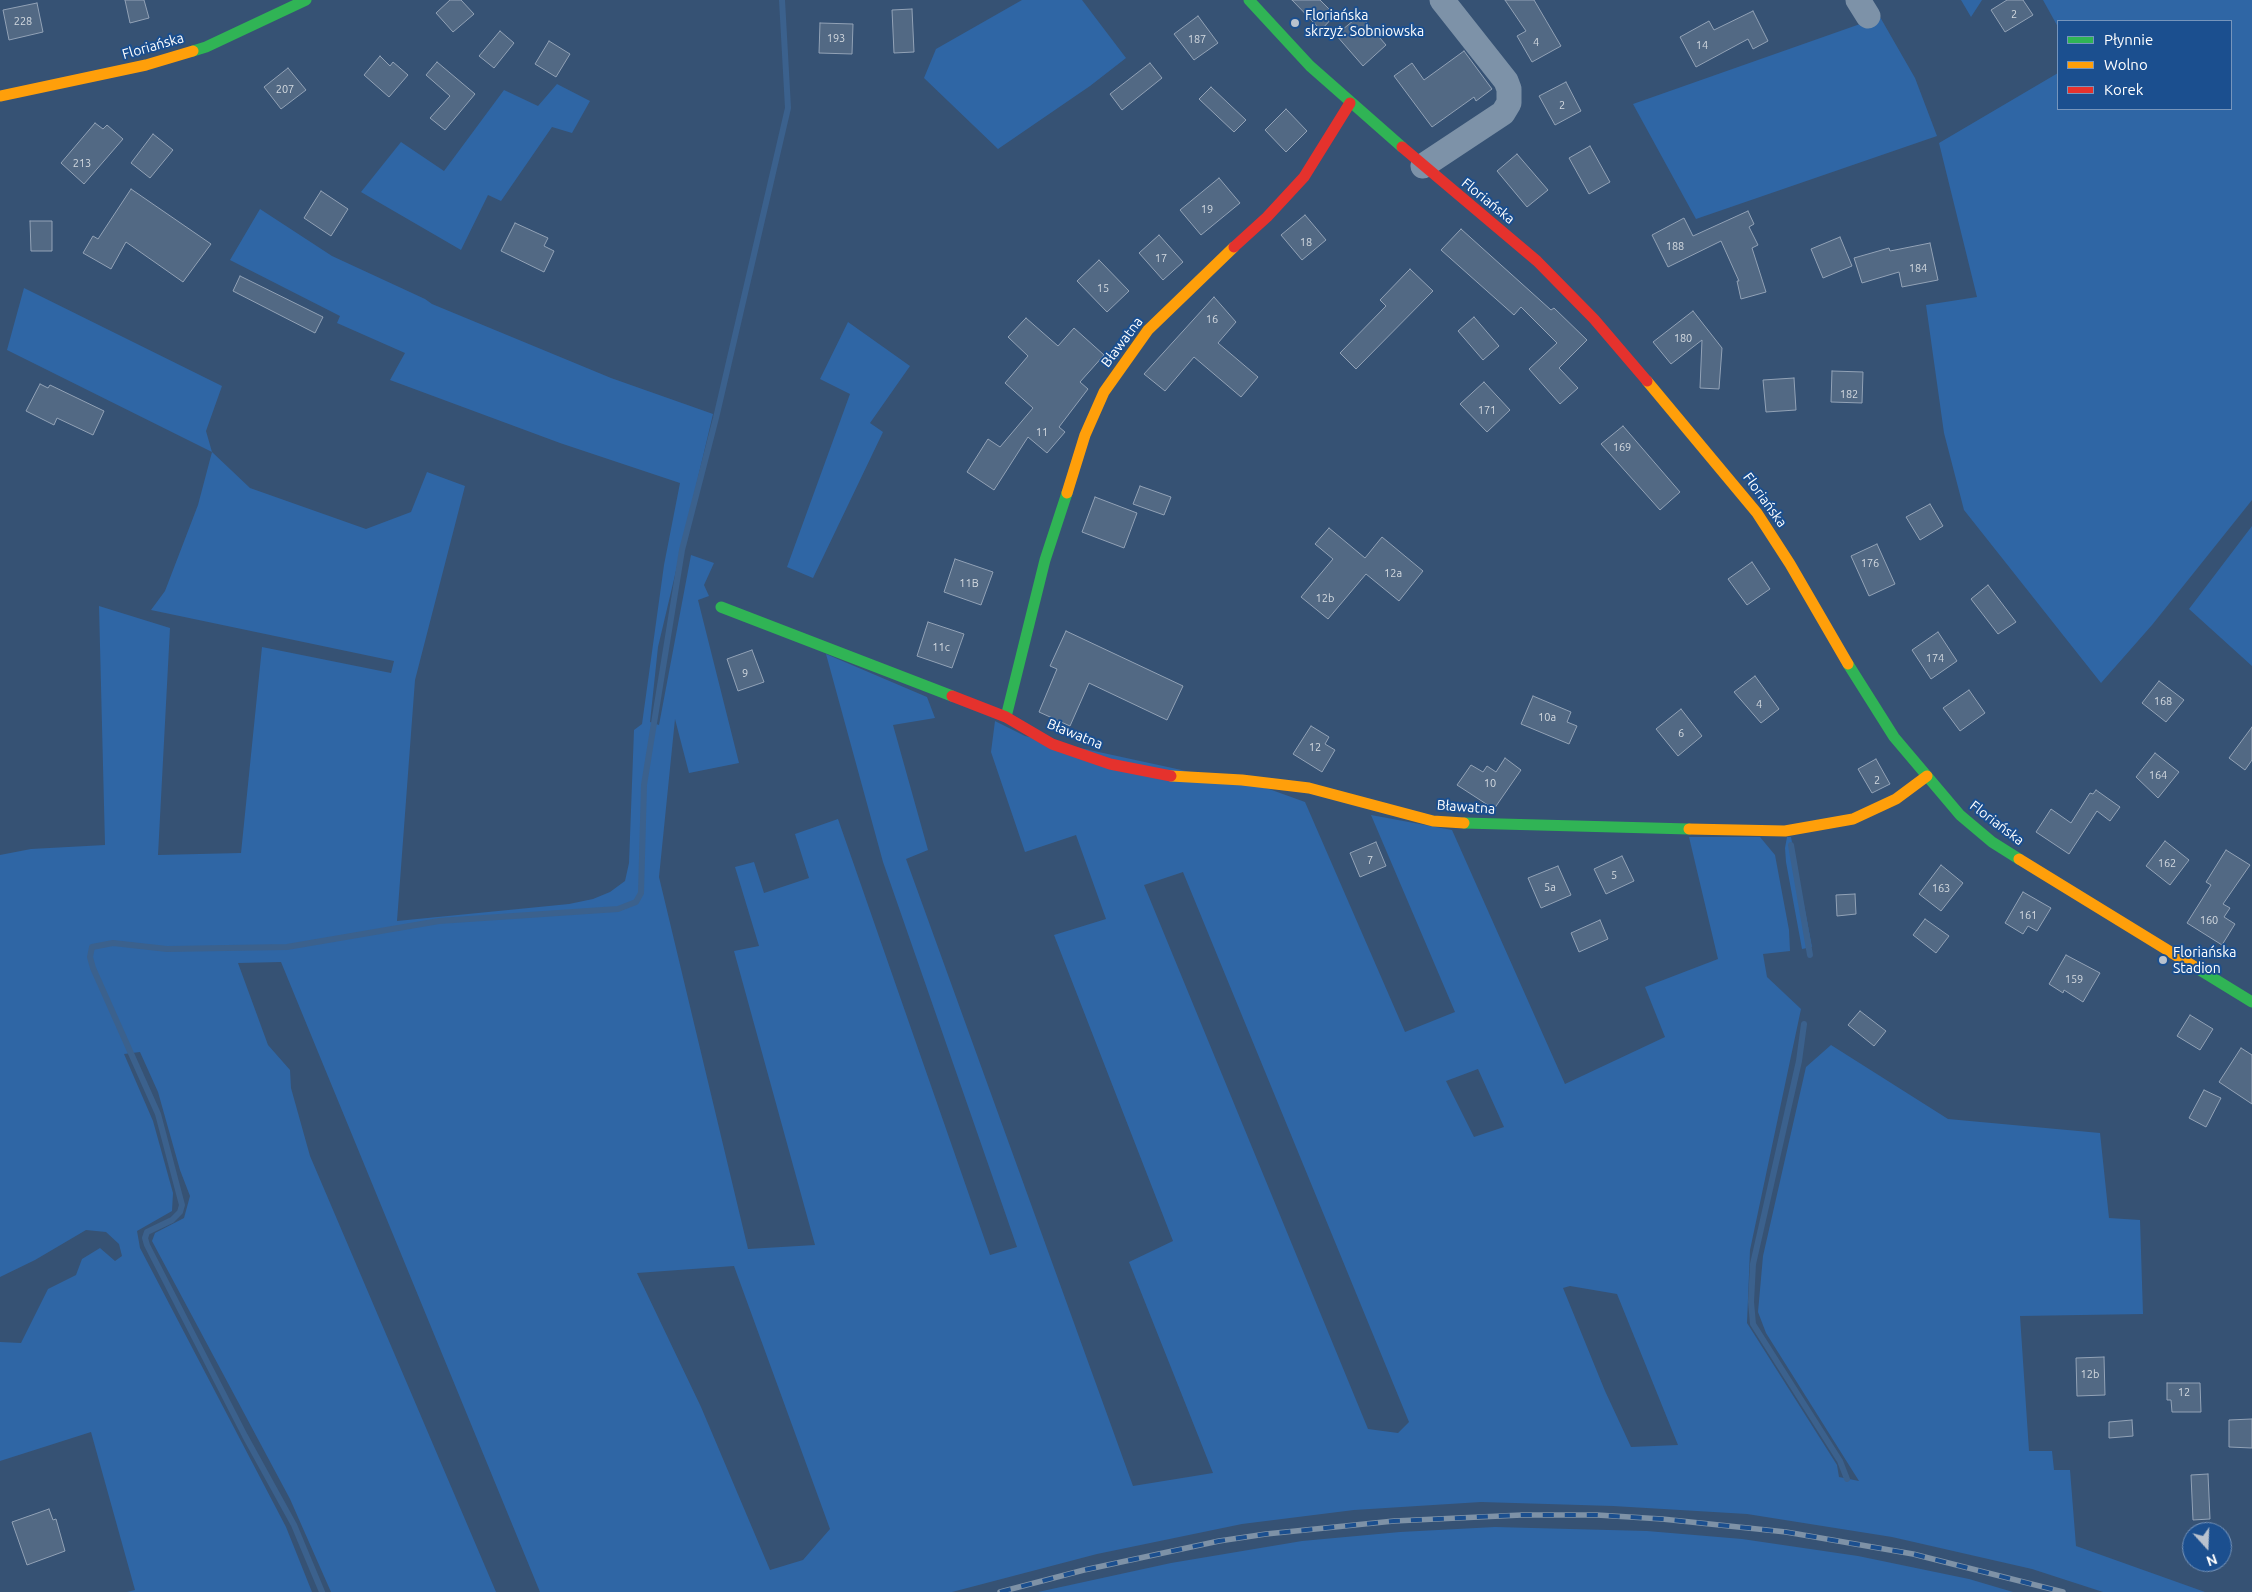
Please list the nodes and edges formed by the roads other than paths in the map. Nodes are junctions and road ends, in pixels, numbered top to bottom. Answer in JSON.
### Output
{"nodes":[{"id":1,"x":306,"y":0,"type":"edge"},
{"id":2,"x":1249,"y":0,"type":"edge"},
{"id":3,"x":1442,"y":0,"type":"edge"},
{"id":4,"x":0,"y":96,"type":"edge"},
{"id":5,"x":1350,"y":103,"type":"junction"},
{"id":6,"x":1423,"y":166,"type":"junction"},
{"id":7,"x":722,"y":606,"type":"dead end"},
{"id":8,"x":1006,"y":717,"type":"junction"},
{"id":9,"x":1927,"y":776,"type":"junction"},
{"id":10,"x":2252,"y":1002,"type":"edge"}],
"edges":[{"from":1,"to":4,"type":"street","name":"Floriańska"},
{"from":2,"to":5,"type":"street","name":"Floriańska"},
{"from":3,"to":6,"type":"street"},
{"from":5,"to":6,"type":"street","name":"Floriańska"},
{"from":5,"to":8,"type":"street","name":"Bławatna"},
{"from":6,"to":9,"type":"street","name":"Floriańska"},
{"from":7,"to":8,"type":"street","name":"Bławatna"},
{"from":8,"to":9,"type":"street","name":"Bławatna"},
{"from":9,"to":10,"type":"street","name":"Floriańska"}]}
